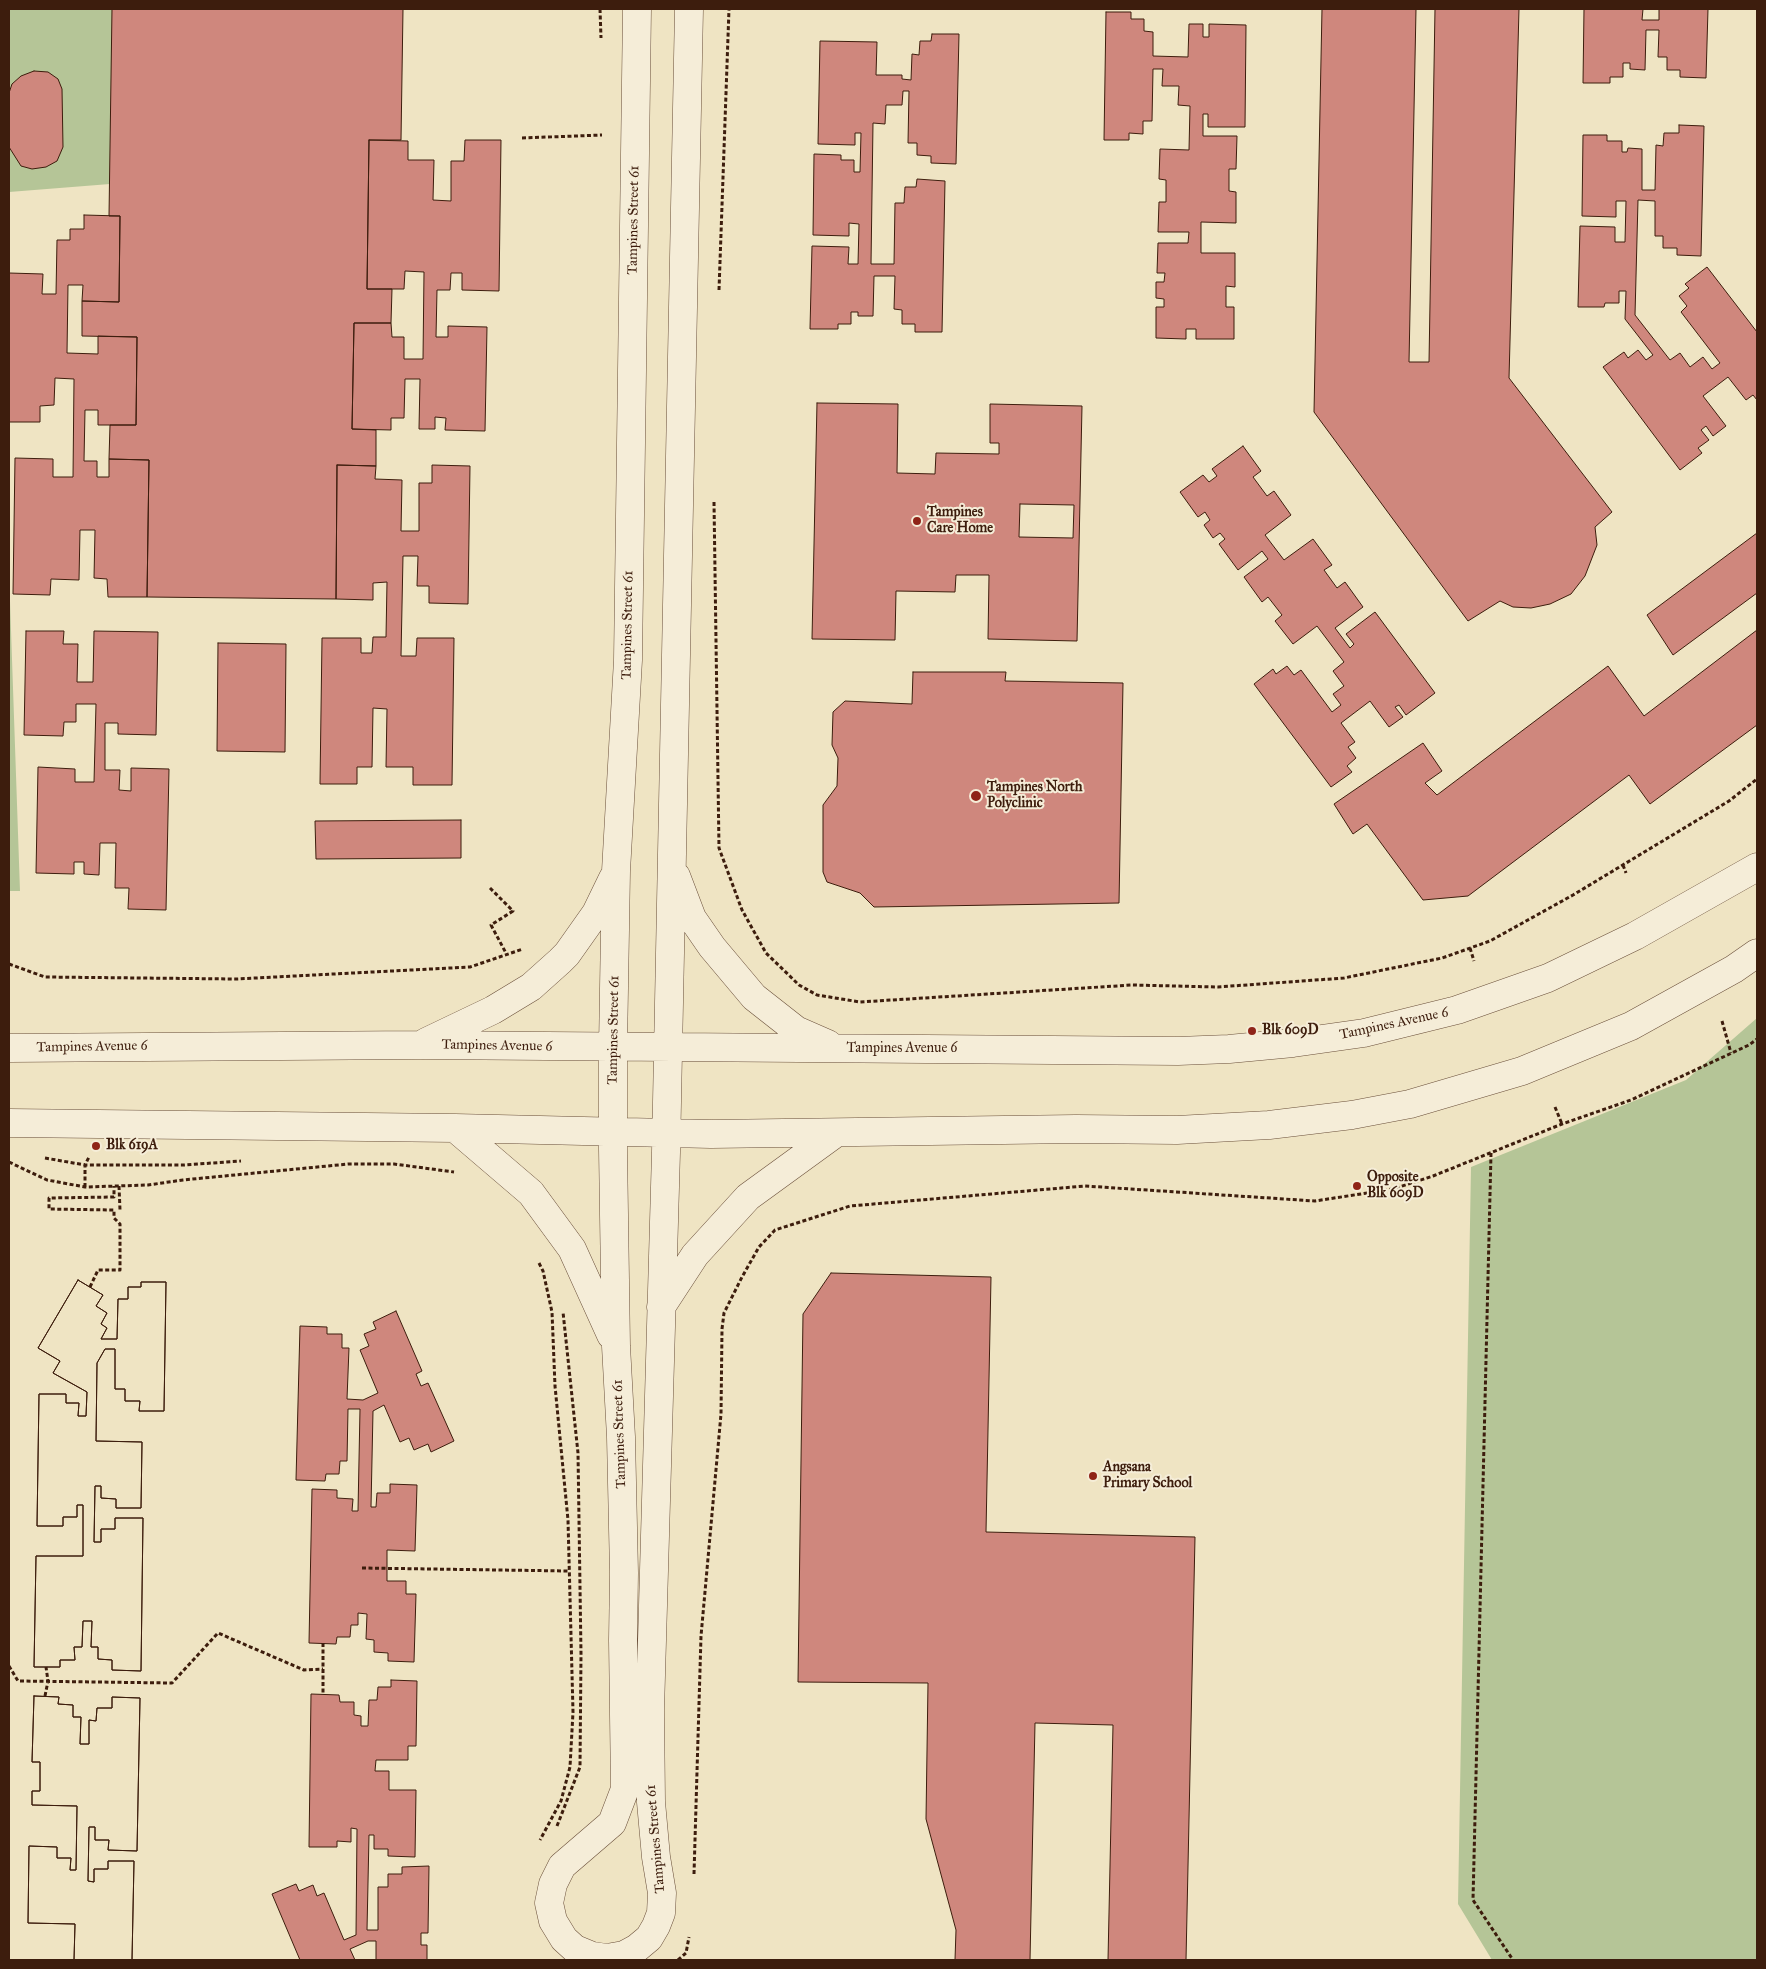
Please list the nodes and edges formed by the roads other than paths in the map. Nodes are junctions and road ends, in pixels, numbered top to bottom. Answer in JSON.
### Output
{"nodes":[{"id":1,"x":637,"y":9,"type":"edge"},
{"id":2,"x":690,"y":9,"type":"edge"},
{"id":3,"x":671,"y":863,"type":"junction"},
{"id":4,"x":1757,"y":866,"type":"edge"},
{"id":5,"x":616,"y":871,"type":"junction"},
{"id":6,"x":1757,"y":953,"type":"edge"},
{"id":7,"x":420,"y":1045,"type":"junction"},
{"id":8,"x":613,"y":1047,"type":"junction"},
{"id":9,"x":9,"y":1048,"type":"edge"},
{"id":10,"x":668,"y":1048,"type":"junction"},
{"id":11,"x":839,"y":1049,"type":"junction"},
{"id":12,"x":9,"y":1123,"type":"edge"},
{"id":13,"x":455,"y":1128,"type":"junction"},
{"id":14,"x":613,"y":1132,"type":"junction"},
{"id":15,"x":666,"y":1133,"type":"junction"},
{"id":16,"x":836,"y":1133,"type":"junction"},
{"id":17,"x":660,"y":1308,"type":"junction"},
{"id":18,"x":616,"y":1346,"type":"junction"},
{"id":19,"x":592,"y":1958,"type":"edge"}],
"edges":[{"from":1,"to":5,"type":"street","name":"Tampines Street 61"},
{"from":2,"to":3,"type":"street","name":"Tampines Street 61"},
{"from":3,"to":10,"type":"street","name":"Tampines Street 61"},
{"from":3,"to":11,"type":"street"},
{"from":4,"to":11,"type":"street","name":"Tampines Avenue 6"},
{"from":5,"to":7,"type":"street"},
{"from":5,"to":8,"type":"street","name":"Tampines Street 61"},
{"from":6,"to":16,"type":"street"},
{"from":7,"to":8,"type":"street","name":"Tampines Avenue 6"},
{"from":7,"to":9,"type":"street","name":"Tampines Avenue 6"},
{"from":8,"to":10,"type":"street","name":"Tampines Avenue 6"},
{"from":8,"to":14,"type":"street","name":"Tampines Street 61"},
{"from":10,"to":11,"type":"street","name":"Tampines Avenue 6"},
{"from":10,"to":15,"type":"street","name":"Tampines Street 61"},
{"from":12,"to":13,"type":"street"},
{"from":13,"to":14,"type":"street"},
{"from":13,"to":18,"type":"street"},
{"from":14,"to":15,"type":"street"},
{"from":14,"to":18,"type":"street","name":"Tampines Street 61"},
{"from":15,"to":16,"type":"street"},
{"from":15,"to":17,"type":"street","name":"Tampines Street 61"},
{"from":16,"to":17,"type":"street"},
{"from":17,"to":19,"type":"street","name":"Tampines Street 61"},
{"from":18,"to":19,"type":"street","name":"Tampines Street 61"}]}
